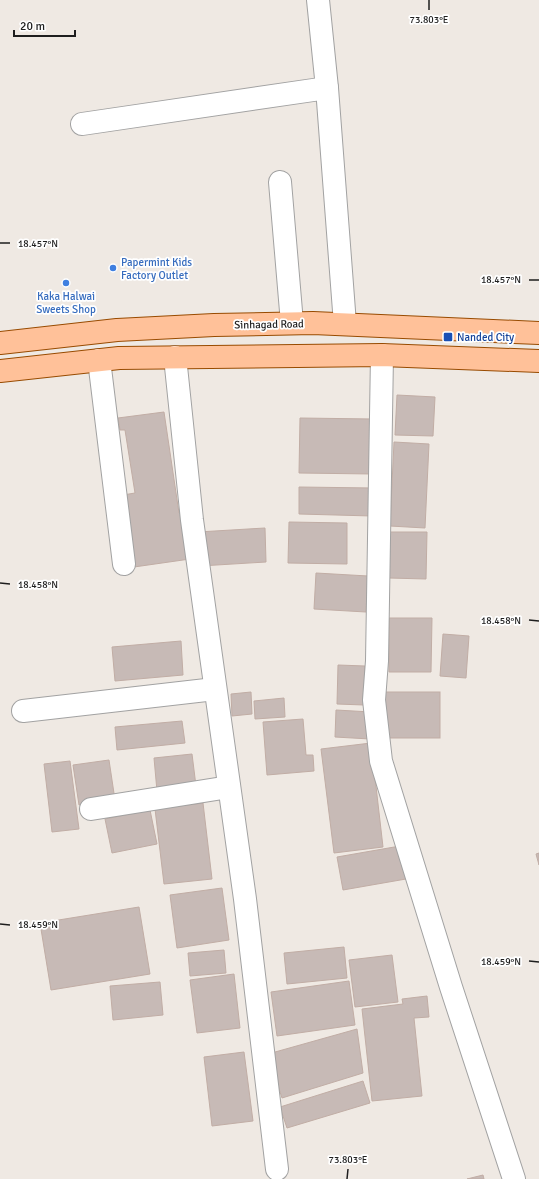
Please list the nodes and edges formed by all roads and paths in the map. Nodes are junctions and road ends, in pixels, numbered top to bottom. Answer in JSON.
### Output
{"nodes":[{"id":1,"x":318,"y":0,"type":"edge"},
{"id":2,"x":327,"y":88,"type":"junction"},
{"id":3,"x":82,"y":124,"type":"dead end"},
{"id":4,"x":280,"y":182,"type":"dead end"},
{"id":5,"x":292,"y":324,"type":"junction"},
{"id":6,"x":345,"y":324,"type":"junction"},
{"id":7,"x":539,"y":333,"type":"edge"},
{"id":8,"x":2,"y":343,"type":"edge"},
{"id":9,"x":382,"y":355,"type":"junction"},
{"id":10,"x":175,"y":357,"type":"junction"},
{"id":11,"x":99,"y":360,"type":"junction"},
{"id":12,"x":539,"y":361,"type":"edge"},
{"id":13,"x":4,"y":370,"type":"edge"},
{"id":14,"x":124,"y":564,"type":"dead end"},
{"id":15,"x":215,"y":689,"type":"junction"},
{"id":16,"x":23,"y":711,"type":"dead end"},
{"id":17,"x":229,"y":787,"type":"junction"},
{"id":18,"x":91,"y":809,"type":"dead end"},
{"id":19,"x":277,"y":1169,"type":"dead end"},
{"id":20,"x":514,"y":1179,"type":"edge"}],
"edges":[{"from":1,"to":2,"type":"street"},
{"from":2,"to":3,"type":"street"},
{"from":2,"to":6,"type":"street"},
{"from":4,"to":5,"type":"street"},
{"from":5,"to":6,"type":"main road","name":"Sinhagad Road"},
{"from":5,"to":8,"type":"main road","name":"Sinhagad Road"},
{"from":6,"to":7,"type":"main road","name":"Sinhagad Road"},
{"from":8,"to":13,"type":"main road"},
{"from":9,"to":10,"type":"main road"},
{"from":9,"to":12,"type":"main road"},
{"from":9,"to":20,"type":"street"},
{"from":10,"to":11,"type":"main road"},
{"from":10,"to":15,"type":"street"},
{"from":11,"to":13,"type":"main road"},
{"from":11,"to":14,"type":"street"},
{"from":15,"to":16,"type":"street"},
{"from":15,"to":17,"type":"street"},
{"from":17,"to":18,"type":"street"},
{"from":17,"to":19,"type":"street"}]}
